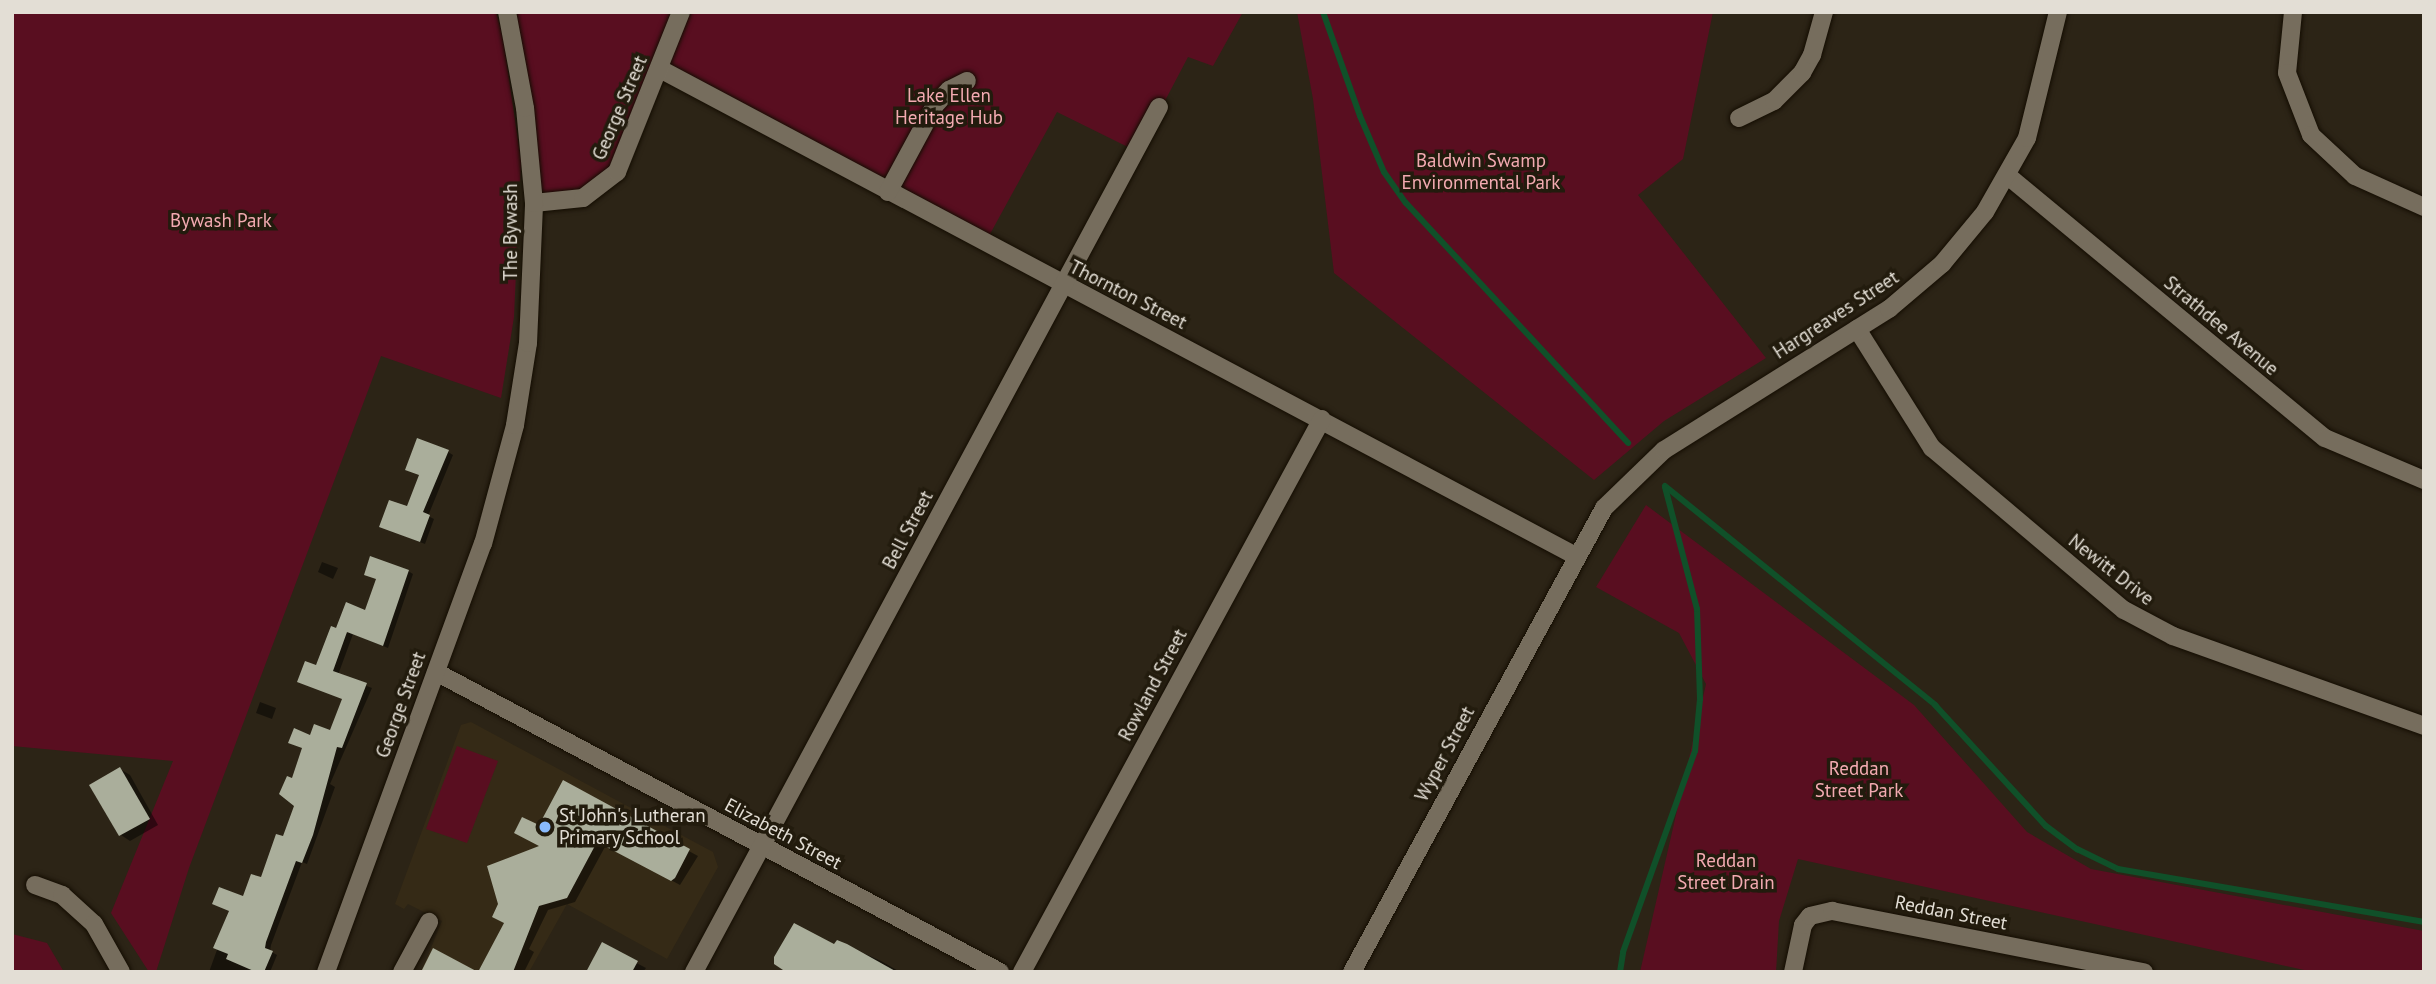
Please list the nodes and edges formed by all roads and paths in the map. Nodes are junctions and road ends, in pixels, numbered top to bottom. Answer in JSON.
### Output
{"nodes":[{"id":1,"x":507,"y":12,"type":"edge"},
{"id":2,"x":681,"y":12,"type":"edge"},
{"id":3,"x":1824,"y":12,"type":"edge"},
{"id":4,"x":2058,"y":12,"type":"edge"},
{"id":5,"x":2293,"y":12,"type":"edge"},
{"id":6,"x":660,"y":69,"type":"junction"},
{"id":7,"x":967,"y":81,"type":"dead end"},
{"id":8,"x":1159,"y":107,"type":"dead end"},
{"id":9,"x":1739,"y":118,"type":"dead end"},
{"id":10,"x":2008,"y":176,"type":"junction"},
{"id":11,"x":888,"y":192,"type":"junction"},
{"id":12,"x":534,"y":203,"type":"junction"},
{"id":13,"x":2424,"y":207,"type":"edge"},
{"id":14,"x":1063,"y":285,"type":"junction"},
{"id":15,"x":1857,"y":329,"type":"junction"},
{"id":16,"x":1322,"y":419,"type":"junction"},
{"id":17,"x":510,"y":451,"type":"joint"},
{"id":18,"x":2424,"y":480,"type":"edge"},
{"id":19,"x":1576,"y":556,"type":"junction"},
{"id":20,"x":436,"y":672,"type":"junction"},
{"id":21,"x":2424,"y":726,"type":"edge"},
{"id":22,"x":762,"y":846,"type":"junction"},
{"id":23,"x":35,"y":885,"type":"dead end"},
{"id":24,"x":429,"y":922,"type":"dead end"},
{"id":25,"x":121,"y":972,"type":"edge"},
{"id":26,"x":326,"y":972,"type":"edge"},
{"id":27,"x":402,"y":972,"type":"edge"},
{"id":28,"x":694,"y":972,"type":"edge"},
{"id":29,"x":1000,"y":972,"type":"edge"},
{"id":30,"x":1021,"y":972,"type":"edge"},
{"id":31,"x":1352,"y":972,"type":"edge"},
{"id":32,"x":1793,"y":972,"type":"edge"},
{"id":33,"x":2144,"y":972,"type":"edge"}],
"edges":[{"from":1,"to":12,"type":"street","name":"The Bywash"},
{"from":2,"to":6,"type":"street","name":"George Street"},
{"from":3,"to":9,"type":"street"},
{"from":4,"to":10,"type":"street","name":"Hargreaves Street"},
{"from":5,"to":13,"type":"street"},
{"from":6,"to":11,"type":"street","name":"Thornton Street"},
{"from":6,"to":12,"type":"street","name":"George Street"},
{"from":7,"to":11,"type":"street"},
{"from":8,"to":14,"type":"street","name":"Bell Street"},
{"from":10,"to":15,"type":"street","name":"Hargreaves Street"},
{"from":10,"to":18,"type":"street","name":"Strathdee Avenue"},
{"from":11,"to":14,"type":"street","name":"Thornton Street"},
{"from":12,"to":17,"type":"street","name":"The Bywash"},
{"from":14,"to":16,"type":"street","name":"Thornton Street"},
{"from":14,"to":22,"type":"street","name":"Bell Street"},
{"from":15,"to":19,"type":"street","name":"Hargreaves Street"},
{"from":15,"to":21,"type":"street","name":"Newitt Drive"},
{"from":16,"to":19,"type":"street","name":"Thornton Street"},
{"from":16,"to":30,"type":"street","name":"Rowland Street"},
{"from":17,"to":20,"type":"street","name":"George Street"},
{"from":19,"to":31,"type":"street","name":"Wyper Street"},
{"from":20,"to":22,"type":"street","name":"Elizabeth Street"},
{"from":20,"to":26,"type":"street","name":"George Street"},
{"from":22,"to":28,"type":"street","name":"Bell Street"},
{"from":22,"to":29,"type":"street","name":"Elizabeth Street"},
{"from":23,"to":25,"type":"street"},
{"from":24,"to":27,"type":"street"},
{"from":32,"to":33,"type":"street","name":"Reddan Street"}]}
